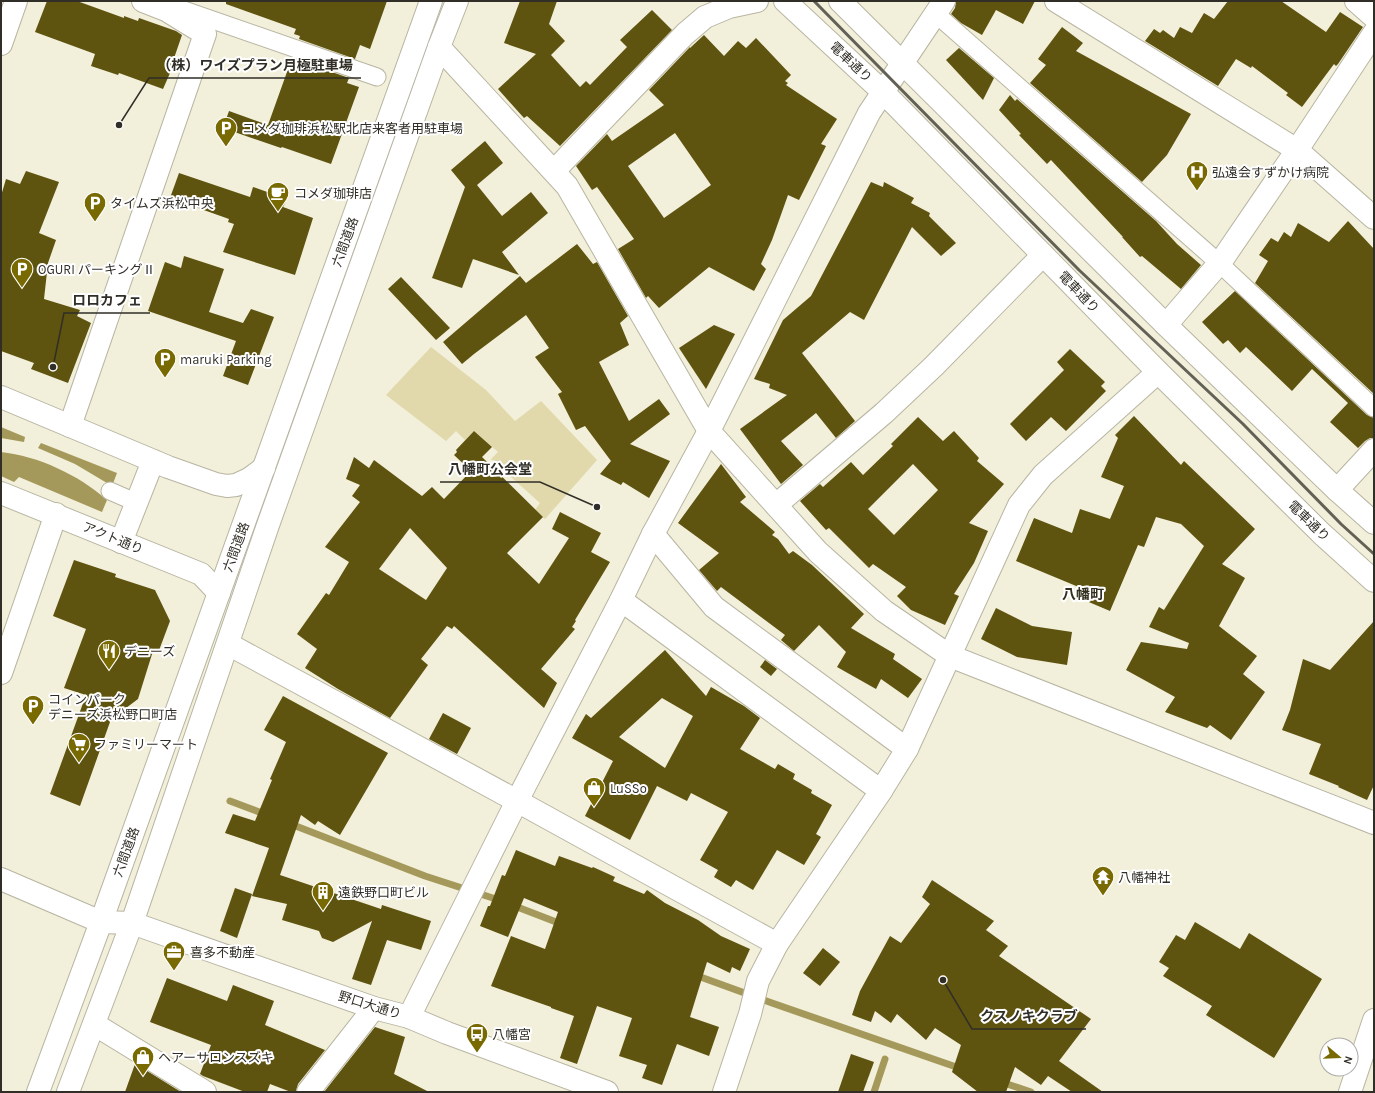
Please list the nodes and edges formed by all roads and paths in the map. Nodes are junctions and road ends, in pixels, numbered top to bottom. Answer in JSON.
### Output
{"nodes":[{"id":1,"x":16,"y":1,"type":"edge"},
{"id":2,"x":143,"y":1,"type":"edge"},
{"id":3,"x":431,"y":1,"type":"edge"},
{"id":4,"x":457,"y":1,"type":"edge"},
{"id":5,"x":758,"y":1,"type":"edge"},
{"id":6,"x":785,"y":1,"type":"edge"},
{"id":7,"x":840,"y":1,"type":"edge"},
{"id":8,"x":1056,"y":1,"type":"edge"},
{"id":9,"x":1356,"y":1,"type":"edge"},
{"id":10,"x":940,"y":8,"type":"edge"},
{"id":11,"x":166,"y":10,"type":"junction"},
{"id":12,"x":1374,"y":17,"type":"edge"},
{"id":13,"x":1374,"y":33,"type":"edge"},
{"id":14,"x":1,"y":44,"type":"edge"},
{"id":15,"x":439,"y":47,"type":"junction"},
{"id":16,"x":903,"y":64,"type":"junction"},
{"id":17,"x":377,"y":77,"type":"dead end"},
{"id":18,"x":883,"y":92,"type":"junction"},
{"id":19,"x":1297,"y":150,"type":"junction"},
{"id":20,"x":554,"y":171,"type":"junction"},
{"id":21,"x":1374,"y":218,"type":"edge"},
{"id":22,"x":1043,"y":255,"type":"junction"},
{"id":23,"x":1219,"y":263,"type":"junction"},
{"id":24,"x":1166,"y":325,"type":"junction"},
{"id":25,"x":1158,"y":372,"type":"junction"},
{"id":26,"x":1,"y":397,"type":"edge"},
{"id":27,"x":1374,"y":408,"type":"edge"},
{"id":28,"x":70,"y":426,"type":"junction"},
{"id":29,"x":709,"y":431,"type":"junction"},
{"id":30,"x":1374,"y":450,"type":"edge"},
{"id":31,"x":153,"y":461,"type":"junction"},
{"id":32,"x":264,"y":468,"type":"junction"},
{"id":33,"x":1337,"y":490,"type":"junction"},
{"id":34,"x":110,"y":491,"type":"dead end"},
{"id":35,"x":1,"y":493,"type":"edge"},
{"id":36,"x":126,"y":498,"type":"dead end"},
{"id":37,"x":776,"y":505,"type":"junction"},
{"id":38,"x":56,"y":514,"type":"junction"},
{"id":39,"x":1374,"y":523,"type":"edge"},
{"id":40,"x":653,"y":534,"type":"junction"},
{"id":41,"x":121,"y":542,"type":"junction"},
{"id":42,"x":1374,"y":582,"type":"edge"},
{"id":43,"x":219,"y":593,"type":"junction"},
{"id":44,"x":621,"y":600,"type":"junction"},
{"id":45,"x":228,"y":644,"type":"junction"},
{"id":46,"x":950,"y":656,"type":"junction"},
{"id":47,"x":1,"y":673,"type":"edge"},
{"id":48,"x":907,"y":749,"type":"junction"},
{"id":49,"x":881,"y":791,"type":"junction"},
{"id":50,"x":517,"y":801,"type":"junction"},
{"id":51,"x":1374,"y":823,"type":"edge"},
{"id":52,"x":1,"y":880,"type":"edge"},
{"id":53,"x":101,"y":922,"type":"junction"},
{"id":54,"x":132,"y":923,"type":"junction"},
{"id":55,"x":777,"y":944,"type":"junction"},
{"id":56,"x":374,"y":1008,"type":"junction"},
{"id":57,"x":409,"y":1017,"type":"junction"},
{"id":58,"x":1374,"y":1020,"type":"edge"},
{"id":59,"x":94,"y":1024,"type":"junction"},
{"id":60,"x":38,"y":1092,"type":"edge"},
{"id":61,"x":68,"y":1092,"type":"edge"},
{"id":62,"x":205,"y":1092,"type":"edge"},
{"id":63,"x":308,"y":1092,"type":"edge"},
{"id":64,"x":607,"y":1092,"type":"edge"},
{"id":65,"x":724,"y":1092,"type":"edge"},
{"id":66,"x":1350,"y":1092,"type":"edge"}],
"edges":[{"from":1,"to":14,"type":"street"},
{"from":2,"to":11,"type":"street"},
{"from":3,"to":32,"type":"street","name":"六間道路"},
{"from":4,"to":15,"type":"street","name":"六間道路"},
{"from":5,"to":20,"type":"street"},
{"from":6,"to":18,"type":"street","name":"電車通り"},
{"from":7,"to":16,"type":"street"},
{"from":8,"to":19,"type":"street"},
{"from":9,"to":12,"type":"street"},
{"from":10,"to":16,"type":"street"},
{"from":10,"to":23,"type":"street"},
{"from":11,"to":17,"type":"street"},
{"from":11,"to":28,"type":"street"},
{"from":13,"to":19,"type":"street"},
{"from":15,"to":20,"type":"street"},
{"from":15,"to":45,"type":"street","name":"六間道路"},
{"from":16,"to":18,"type":"street"},
{"from":16,"to":24,"type":"street"},
{"from":18,"to":22,"type":"street","name":"電車通り"},
{"from":18,"to":29,"type":"street"},
{"from":19,"to":21,"type":"street"},
{"from":19,"to":23,"type":"street"},
{"from":20,"to":29,"type":"street"},
{"from":22,"to":25,"type":"street","name":"電車通り"},
{"from":22,"to":37,"type":"street"},
{"from":23,"to":24,"type":"street"},
{"from":23,"to":27,"type":"street"},
{"from":24,"to":33,"type":"street"},
{"from":25,"to":42,"type":"street","name":"電車通り"},
{"from":25,"to":46,"type":"street"},
{"from":26,"to":28,"type":"street"},
{"from":28,"to":31,"type":"street"},
{"from":29,"to":37,"type":"street"},
{"from":29,"to":40,"type":"street"},
{"from":30,"to":33,"type":"street"},
{"from":31,"to":32,"type":"street"},
{"from":31,"to":41,"type":"street"},
{"from":32,"to":43,"type":"street","name":"六間道路"},
{"from":33,"to":39,"type":"street"},
{"from":34,"to":36,"type":"street"},
{"from":35,"to":38,"type":"street","name":"アクト通り"},
{"from":37,"to":46,"type":"street"},
{"from":38,"to":41,"type":"street","name":"アクト通り"},
{"from":38,"to":47,"type":"street"},
{"from":40,"to":44,"type":"street"},
{"from":40,"to":48,"type":"street"},
{"from":41,"to":43,"type":"street","name":"アクト通り"},
{"from":43,"to":53,"type":"street","name":"六間道路"},
{"from":44,"to":49,"type":"street"},
{"from":44,"to":50,"type":"street"},
{"from":45,"to":50,"type":"street"},
{"from":45,"to":54,"type":"street","name":"六間道路"},
{"from":46,"to":48,"type":"street"},
{"from":46,"to":51,"type":"street"},
{"from":48,"to":49,"type":"street"},
{"from":49,"to":55,"type":"street"},
{"from":50,"to":55,"type":"street"},
{"from":50,"to":57,"type":"street"},
{"from":52,"to":53,"type":"street"},
{"from":53,"to":54,"type":"street","name":"野口大通り"},
{"from":53,"to":60,"type":"street","name":"六間道路"},
{"from":54,"to":56,"type":"street","name":"野口大通り"},
{"from":54,"to":59,"type":"street","name":"六間道路"},
{"from":55,"to":65,"type":"street"},
{"from":56,"to":57,"type":"street","name":"野口大通り"},
{"from":56,"to":63,"type":"street"},
{"from":57,"to":64,"type":"street","name":"野口大通り"},
{"from":58,"to":66,"type":"street"},
{"from":59,"to":61,"type":"street","name":"六間道路"},
{"from":59,"to":62,"type":"street"}]}
